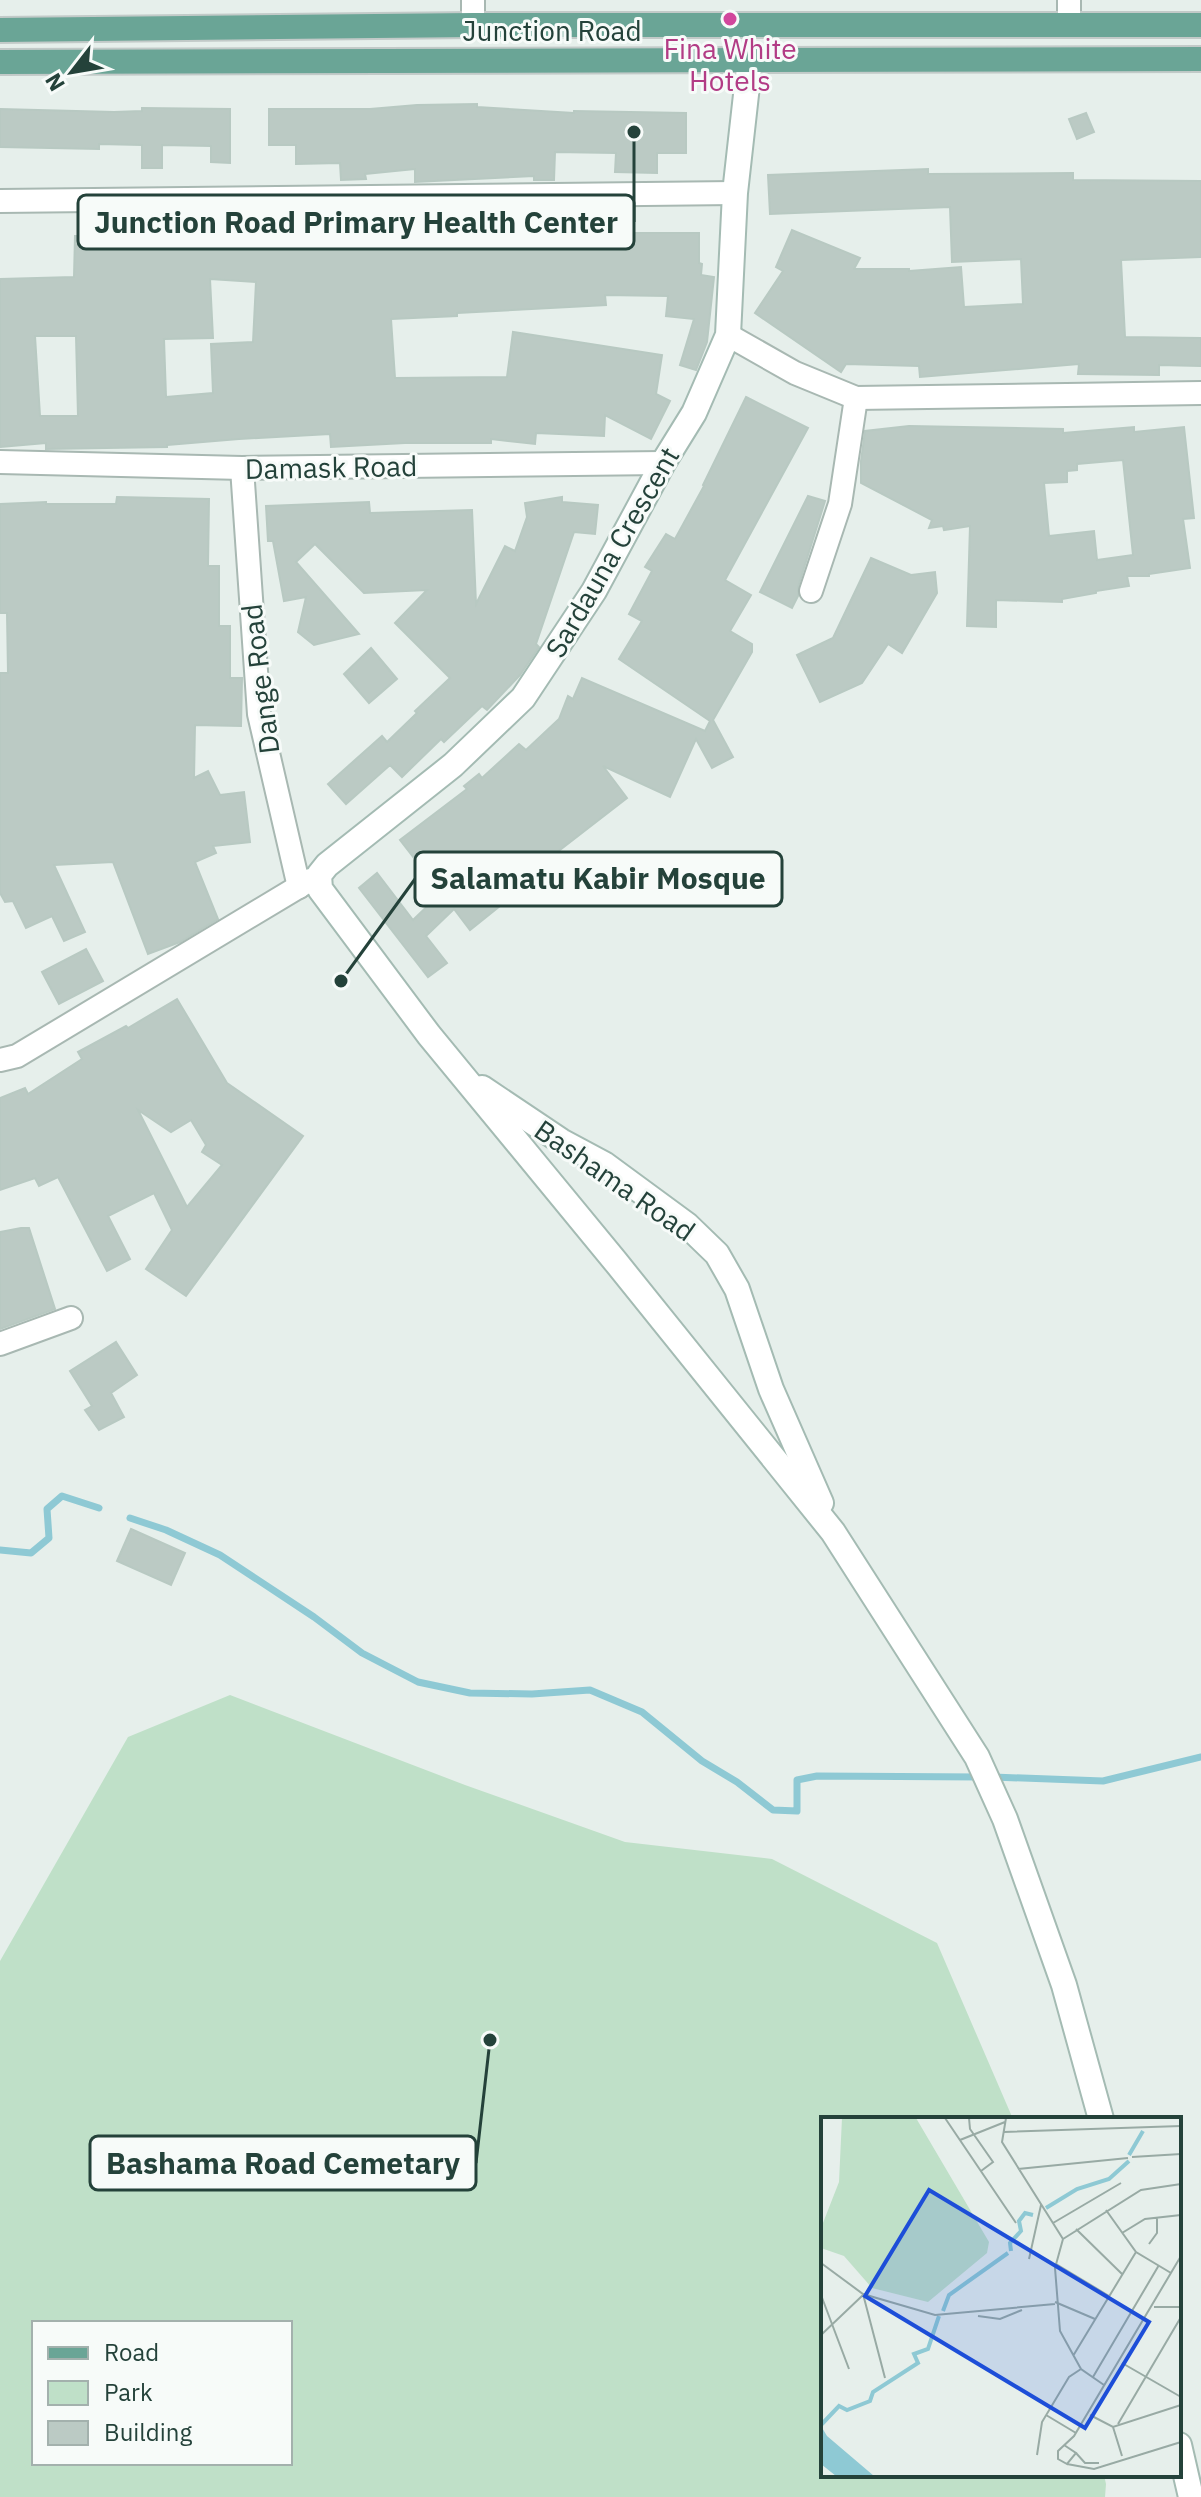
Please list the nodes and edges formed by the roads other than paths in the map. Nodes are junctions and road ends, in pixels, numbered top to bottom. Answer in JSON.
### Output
{"nodes":[{"id":1,"x":473,"y":0,"type":"edge"},
{"id":2,"x":1069,"y":12,"type":"edge"},
{"id":3,"x":473,"y":25,"type":"junction"},
{"id":4,"x":1201,"y":25,"type":"edge"},
{"id":5,"x":0,"y":30,"type":"edge"},
{"id":6,"x":750,"y":59,"type":"junction"},
{"id":7,"x":1201,"y":59,"type":"edge"},
{"id":8,"x":0,"y":62,"type":"edge"},
{"id":9,"x":735,"y":193,"type":"junction"},
{"id":10,"x":0,"y":201,"type":"edge"},
{"id":11,"x":728,"y":335,"type":"junction"},
{"id":12,"x":1201,"y":393,"type":"edge"},
{"id":13,"x":856,"y":398,"type":"junction"},
{"id":14,"x":0,"y":462,"type":"edge"},
{"id":15,"x":663,"y":463,"type":"junction"},
{"id":16,"x":242,"y":468,"type":"junction"},
{"id":17,"x":811,"y":591,"type":"dead end"},
{"id":18,"x":309,"y":881,"type":"junction"},
{"id":19,"x":0,"y":1060,"type":"edge"},
{"id":20,"x":460,"y":1073,"type":"junction"},
{"id":21,"x":71,"y":1318,"type":"dead end"},
{"id":22,"x":0,"y":1344,"type":"edge"},
{"id":23,"x":833,"y":1532,"type":"junction"},
{"id":24,"x":1100,"y":2117,"type":"edge"},
{"id":25,"x":1181,"y":2454,"type":"edge"},
{"id":26,"x":1191,"y":2497,"type":"edge"}],
"edges":[{"from":1,"to":3,"type":"street"},
{"from":2,"to":3,"type":"main road","name":"Junction Road"},
{"from":2,"to":4,"type":"main road","name":"Junction Road"},
{"from":3,"to":5,"type":"main road","name":"Junction Road"},
{"from":6,"to":7,"type":"main road","name":"Junction Road"},
{"from":6,"to":8,"type":"main road","name":"Junction Road"},
{"from":6,"to":9,"type":"street","name":"Sardauna Crescent"},
{"from":9,"to":10,"type":"street"},
{"from":9,"to":11,"type":"street","name":"Sardauna Crescent"},
{"from":11,"to":13,"type":"street"},
{"from":11,"to":15,"type":"street","name":"Sardauna Crescent"},
{"from":12,"to":13,"type":"street"},
{"from":13,"to":17,"type":"street"},
{"from":14,"to":16,"type":"street","name":"Damask Road"},
{"from":15,"to":16,"type":"street","name":"Damask Road"},
{"from":15,"to":18,"type":"street","name":"Sardauna Crescent"},
{"from":16,"to":18,"type":"street","name":"Dange Road"},
{"from":18,"to":19,"type":"street","name":"Sardauna Crescent"},
{"from":18,"to":20,"type":"street","name":"Bashama Road"},
{"from":20,"to":23,"type":"street","name":"Bashama Road"},
{"from":20,"to":23,"type":"street","name":"Bashama Road"},
{"from":21,"to":22,"type":"street"},
{"from":23,"to":24,"type":"street","name":"Bashama Road"},
{"from":25,"to":26,"type":"street"}]}
